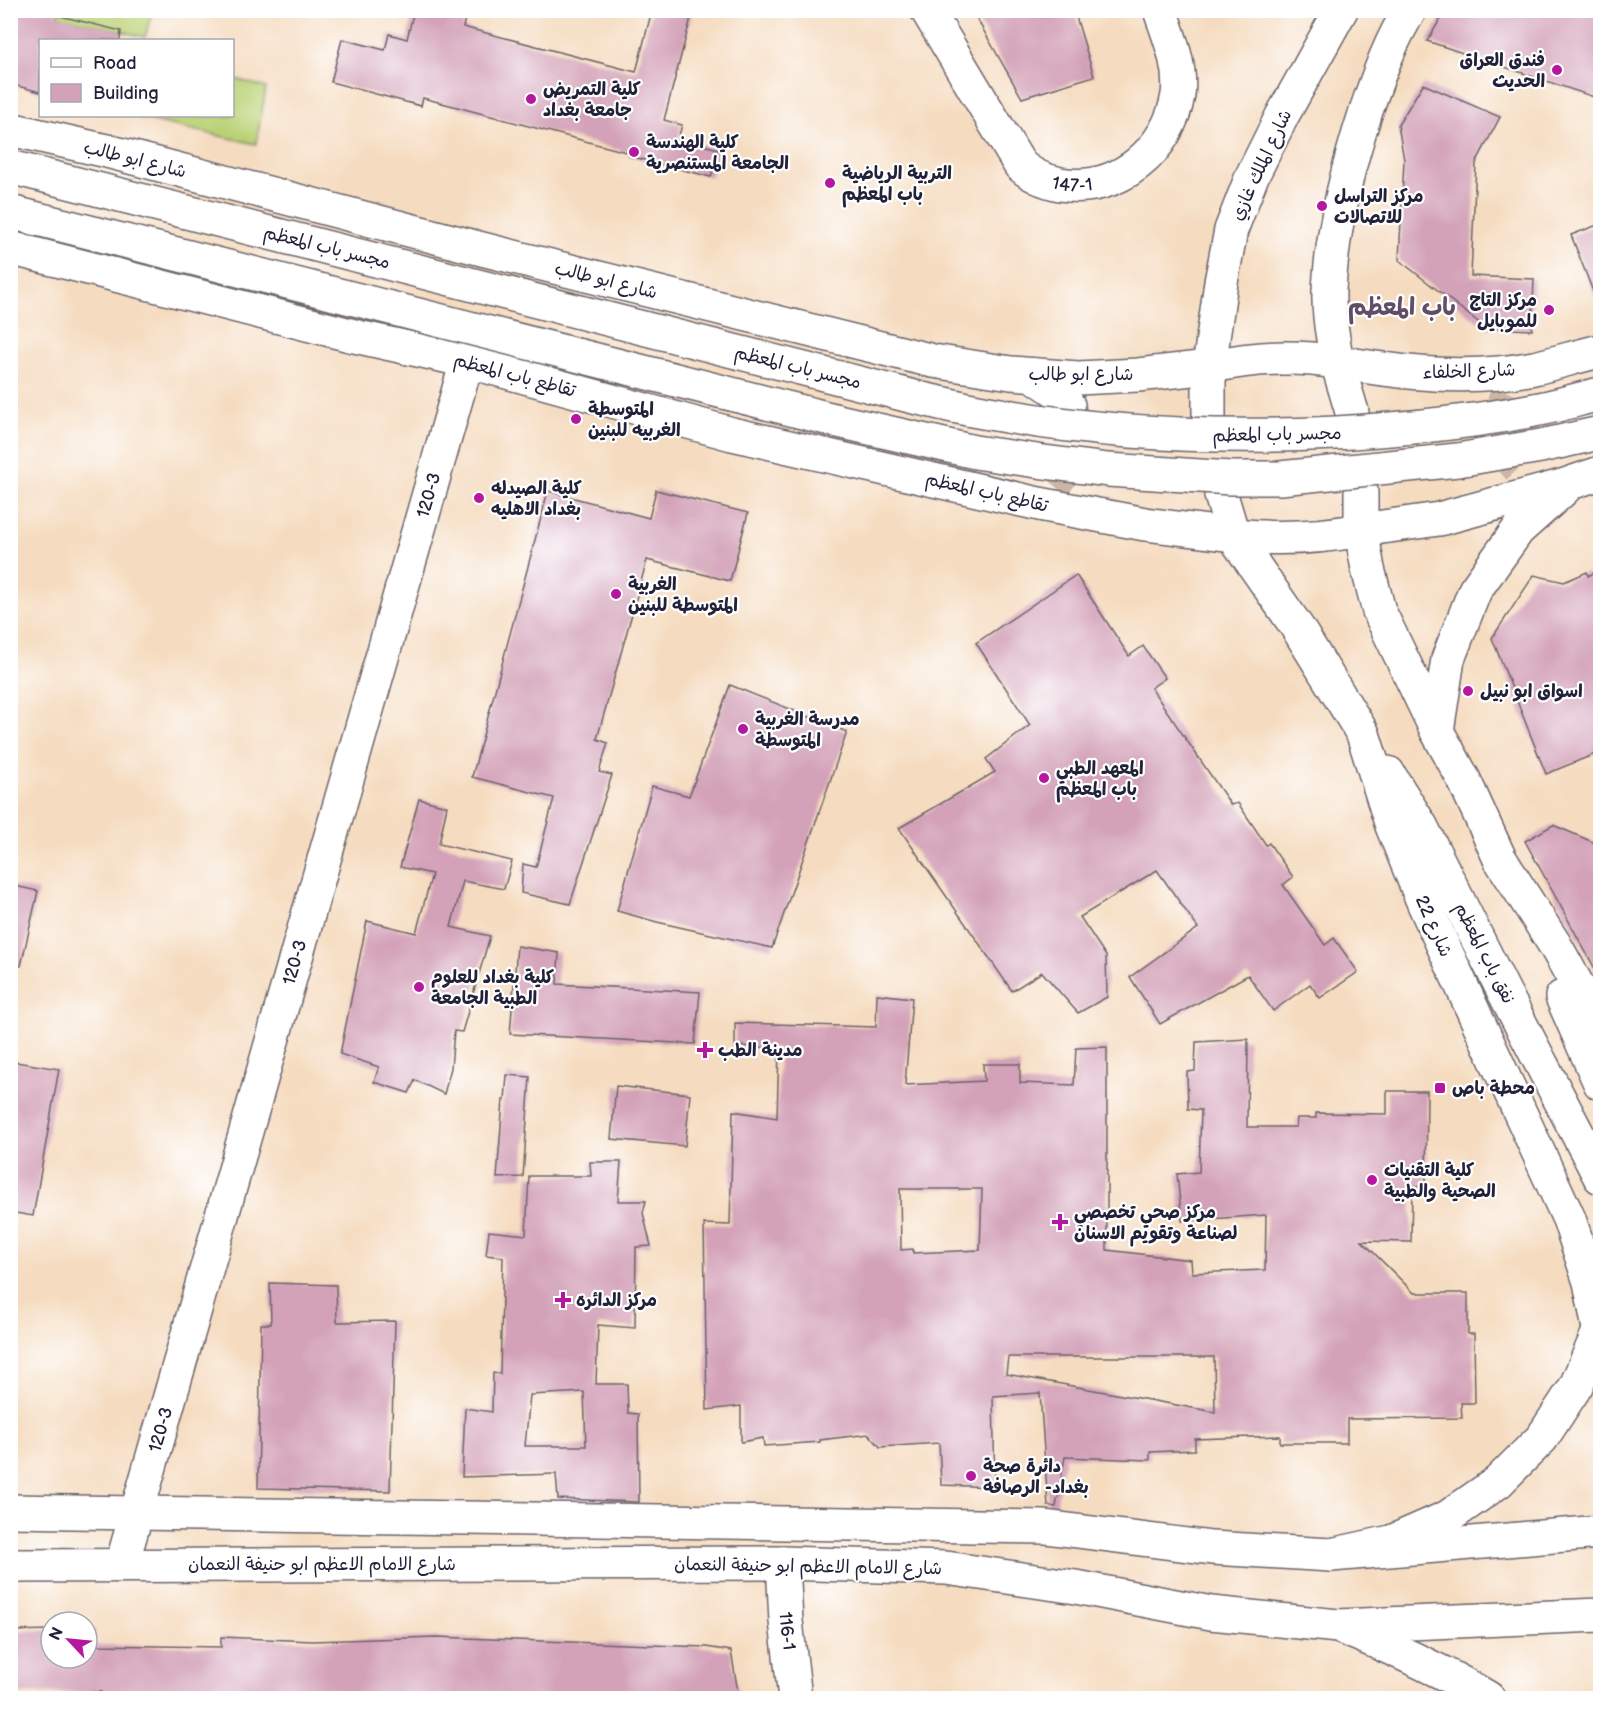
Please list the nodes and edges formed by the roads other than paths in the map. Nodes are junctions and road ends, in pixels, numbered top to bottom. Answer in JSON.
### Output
{"nodes":[{"id":1,"x":927,"y":10,"type":"edge"},
{"id":2,"x":1160,"y":10,"type":"edge"},
{"id":3,"x":1341,"y":10,"type":"edge"},
{"id":4,"x":1410,"y":10,"type":"edge"},
{"id":5,"x":10,"y":129,"type":"edge"},
{"id":6,"x":10,"y":166,"type":"edge"},
{"id":7,"x":10,"y":212,"type":"edge"},
{"id":8,"x":10,"y":248,"type":"edge"},
{"id":9,"x":1600,"y":351,"type":"edge"},
{"id":10,"x":467,"y":361,"type":"junction"},
{"id":11,"x":1337,"y":362,"type":"junction"},
{"id":12,"x":1209,"y":367,"type":"junction"},
{"id":13,"x":1532,"y":368,"type":"junction"},
{"id":14,"x":1033,"y":375,"type":"junction"},
{"id":15,"x":1507,"y":392,"type":"tunnel mouth"},
{"id":16,"x":1600,"y":394,"type":"edge"},
{"id":17,"x":1068,"y":405,"type":"tunnel mouth"},
{"id":18,"x":1352,"y":412,"type":"dead end"},
{"id":19,"x":1209,"y":416,"type":"tunnel mouth"},
{"id":20,"x":1600,"y":432,"type":"edge"},
{"id":21,"x":1522,"y":472,"type":"tunnel mouth"},
{"id":22,"x":1578,"y":480,"type":"edge"},
{"id":23,"x":1054,"y":485,"type":"tunnel mouth"},
{"id":24,"x":1361,"y":491,"type":"dead end"},
{"id":25,"x":1221,"y":495,"type":"tunnel mouth"},
{"id":26,"x":1018,"y":499,"type":"junction"},
{"id":27,"x":1361,"y":530,"type":"junction"},
{"id":28,"x":1233,"y":535,"type":"junction"},
{"id":29,"x":1437,"y":732,"type":"junction"},
{"id":30,"x":1363,"y":734,"type":"junction"},
{"id":31,"x":1500,"y":859,"type":"junction"},
{"id":32,"x":1600,"y":1026,"type":"edge"},
{"id":33,"x":1600,"y":1083,"type":"edge"},
{"id":34,"x":1600,"y":1177,"type":"edge"},
{"id":35,"x":1600,"y":1329,"type":"edge"},
{"id":36,"x":1600,"y":1334,"type":"edge"},
{"id":37,"x":10,"y":1511,"type":"edge"},
{"id":38,"x":136,"y":1513,"type":"junction"},
{"id":39,"x":1600,"y":1532,"type":"edge"},
{"id":40,"x":1331,"y":1555,"type":"junction"},
{"id":41,"x":783,"y":1563,"type":"junction"},
{"id":42,"x":122,"y":1564,"type":"junction"},
{"id":43,"x":10,"y":1566,"type":"edge"},
{"id":44,"x":1600,"y":1615,"type":"edge"},
{"id":45,"x":1338,"y":1626,"type":"junction"},
{"id":46,"x":795,"y":1698,"type":"edge"},
{"id":47,"x":1488,"y":1698,"type":"edge"}],
"edges":[{"from":1,"to":2,"type":"main road","name":"147-1"},
{"from":3,"to":12,"type":"main road","name":"شارع الملك غازي"},
{"from":4,"to":11,"type":"main road"},
{"from":5,"to":14,"type":"main road","name":"شارع ابو طالب"},
{"from":6,"to":16,"type":"main road","name":"مجسر باب المعظم","bridge":true},
{"from":7,"to":20,"type":"main road","bridge":true},
{"from":8,"to":10,"type":"main road","name":"تقاطع باب المعظم"},
{"from":9,"to":13,"type":"main road","name":"شارع الخلفاء"},
{"from":10,"to":26,"type":"main road","name":"تقاطع باب المعظم"},
{"from":10,"to":38,"type":"main road","name":"120-3"},
{"from":11,"to":12,"type":"main road","name":"شارع الخلفاء"},
{"from":11,"to":13,"type":"main road","name":"شارع الخلفاء"},
{"from":11,"to":18,"type":"main road"},
{"from":12,"to":14,"type":"main road","name":"شارع ابو طالب"},
{"from":12,"to":19,"type":"main road","name":"شارع الملك غازي"},
{"from":13,"to":15,"type":"main road"},
{"from":14,"to":17,"type":"main road"},
{"from":21,"to":22,"type":"main road"},
{"from":22,"to":27,"type":"main road"},
{"from":22,"to":29,"type":"main road"},
{"from":23,"to":26,"type":"main road"},
{"from":24,"to":27,"type":"main road"},
{"from":25,"to":28,"type":"main road","name":"شارع 22"},
{"from":26,"to":28,"type":"main road","name":"تقاطع باب المعظم"},
{"from":27,"to":28,"type":"main road","name":"تقاطع باب المعظم"},
{"from":27,"to":29,"type":"main road"},
{"from":28,"to":30,"type":"main road","name":"شارع 22"},
{"from":29,"to":31,"type":"main road"},
{"from":30,"to":34,"type":"main road","name":"نفق باب المعظم"},
{"from":30,"to":35,"type":"main road","name":"شارع 22"},
{"from":31,"to":32,"type":"main road"},
{"from":31,"to":33,"type":"main road"},
{"from":35,"to":36,"type":"main road","name":"شارع 22"},
{"from":35,"to":40,"type":"main road"},
{"from":37,"to":38,"type":"main road"},
{"from":38,"to":40,"type":"main road"},
{"from":38,"to":42,"type":"main road","name":"120-3"},
{"from":39,"to":40,"type":"main road"},
{"from":41,"to":42,"type":"main road","name":"شارع الامام الاعظم ابو حنيفة النعمان"},
{"from":41,"to":45,"type":"main road","name":"شارع الامام الاعظم ابو حنيفة النعمان"},
{"from":41,"to":46,"type":"main road","name":"116-1"},
{"from":42,"to":43,"type":"main road","name":"شارع الامام الاعظم ابو حنيفة النعمان"},
{"from":44,"to":45,"type":"main road","name":"شارع الامام الاعظم ابو حنيفة النعمان"},
{"from":45,"to":47,"type":"main road"}]}
